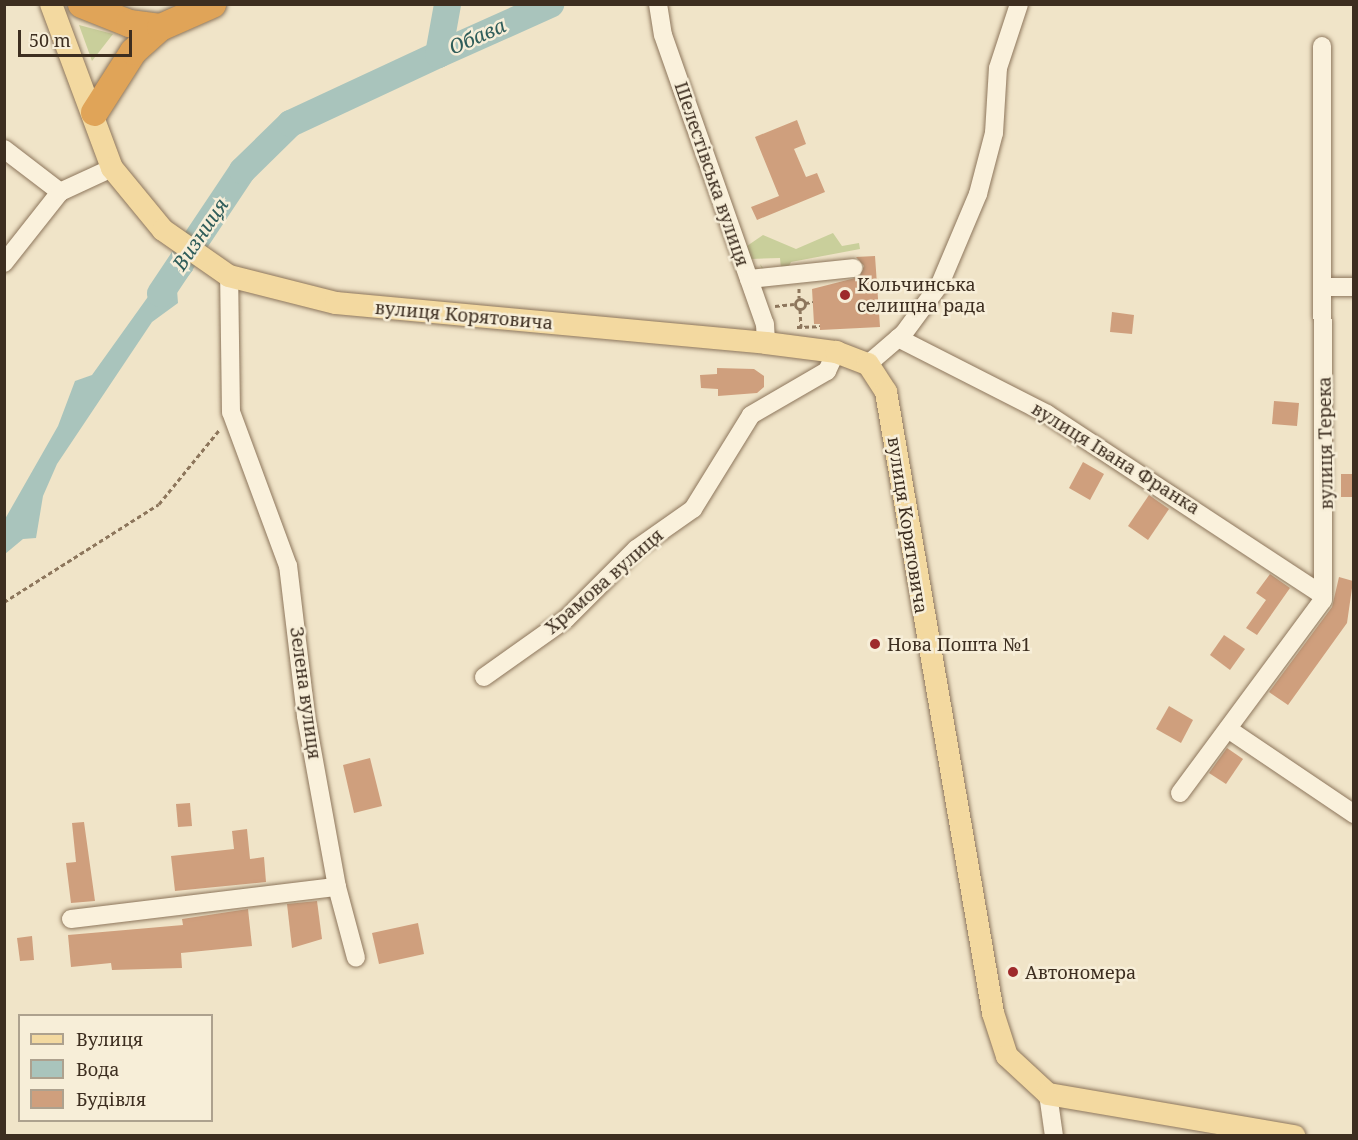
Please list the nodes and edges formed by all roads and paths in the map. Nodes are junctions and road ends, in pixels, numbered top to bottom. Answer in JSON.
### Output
{"nodes":[{"id":1,"x":51,"y":4,"type":"edge"},
{"id":2,"x":81,"y":4,"type":"edge"},
{"id":3,"x":212,"y":4,"type":"edge"},
{"id":4,"x":658,"y":4,"type":"edge"},
{"id":5,"x":1019,"y":4,"type":"edge"},
{"id":6,"x":160,"y":27,"type":"junction"},
{"id":7,"x":1322,"y":46,"type":"dead end"},
{"id":8,"x":94,"y":112,"type":"junction"},
{"id":9,"x":4,"y":149,"type":"edge"},
{"id":10,"x":112,"y":168,"type":"junction"},
{"id":11,"x":60,"y":192,"type":"junction"},
{"id":12,"x":4,"y":263,"type":"edge"},
{"id":13,"x":853,"y":268,"type":"dead end"},
{"id":14,"x":229,"y":276,"type":"junction"},
{"id":15,"x":758,"y":278,"type":"junction"},
{"id":16,"x":1323,"y":286,"type":"junction"},
{"id":17,"x":1353,"y":287,"type":"edge"},
{"id":18,"x":813,"y":302,"type":"dead end"},
{"id":19,"x":805,"y":303,"type":"junction"},
{"id":20,"x":794,"y":304,"type":"junction"},
{"id":21,"x":775,"y":306,"type":"junction"},
{"id":22,"x":800,"y":309,"type":"junction"},
{"id":23,"x":778,"y":314,"type":"dead end"},
{"id":24,"x":820,"y":326,"type":"dead end"},
{"id":25,"x":791,"y":327,"type":"dead end"},
{"id":26,"x":801,"y":327,"type":"junction"},
{"id":27,"x":898,"y":338,"type":"junction"},
{"id":28,"x":766,"y":343,"type":"junction"},
{"id":29,"x":836,"y":352,"type":"junction"},
{"id":30,"x":868,"y":364,"type":"junction"},
{"id":31,"x":231,"y":412,"type":"junction"},
{"id":32,"x":1323,"y":595,"type":"junction"},
{"id":33,"x":4,"y":602,"type":"edge"},
{"id":34,"x":484,"y":677,"type":"dead end"},
{"id":35,"x":1228,"y":729,"type":"junction"},
{"id":36,"x":1180,"y":793,"type":"dead end"},
{"id":37,"x":1353,"y":814,"type":"edge"},
{"id":38,"x":337,"y":887,"type":"junction"},
{"id":39,"x":71,"y":919,"type":"dead end"},
{"id":40,"x":356,"y":958,"type":"dead end"},
{"id":41,"x":1048,"y":1094,"type":"junction"},
{"id":42,"x":1054,"y":1136,"type":"edge"},
{"id":43,"x":1294,"y":1136,"type":"edge"}],
"edges":[{"from":1,"to":8,"type":"main road"},
{"from":2,"to":6,"type":"highway"},
{"from":3,"to":6,"type":"highway"},
{"from":4,"to":15,"type":"street","name":"Шелестівська вулиця"},
{"from":5,"to":27,"type":"street"},
{"from":6,"to":8,"type":"highway"},
{"from":7,"to":16,"type":"street","name":"вулиця Терека"},
{"from":8,"to":10,"type":"main road"},
{"from":9,"to":11,"type":"street"},
{"from":10,"to":11,"type":"street"},
{"from":10,"to":14,"type":"main road","name":"вулиця Корятовича"},
{"from":11,"to":12,"type":"street"},
{"from":13,"to":15,"type":"street"},
{"from":14,"to":28,"type":"main road","name":"вулиця Корятовича"},
{"from":14,"to":31,"type":"street","name":"Зелена вулиця"},
{"from":15,"to":21,"type":"path"},
{"from":15,"to":28,"type":"street","name":"Шелестівська вулиця"},
{"from":16,"to":17,"type":"street"},
{"from":16,"to":32,"type":"street","name":"вулиця Терека"},
{"from":18,"to":19,"type":"path"},
{"from":19,"to":20,"type":"path"},
{"from":19,"to":22,"type":"path"},
{"from":20,"to":21,"type":"path"},
{"from":20,"to":22,"type":"path"},
{"from":21,"to":23,"type":"path"},
{"from":22,"to":26,"type":"path"},
{"from":24,"to":26,"type":"path"},
{"from":25,"to":26,"type":"path"},
{"from":27,"to":30,"type":"street"},
{"from":27,"to":32,"type":"street","name":"вулиця Івана Франка"},
{"from":28,"to":29,"type":"main road","name":"вулиця Корятовича"},
{"from":29,"to":30,"type":"main road","name":"вулиця Корятовича"},
{"from":29,"to":34,"type":"street","name":"Храмова вулиця"},
{"from":30,"to":41,"type":"main road","name":"вулиця Корятовича"},
{"from":31,"to":33,"type":"path"},
{"from":31,"to":38,"type":"street","name":"Зелена вулиця"},
{"from":32,"to":35,"type":"street"},
{"from":35,"to":36,"type":"street"},
{"from":35,"to":37,"type":"street"},
{"from":38,"to":39,"type":"street"},
{"from":38,"to":40,"type":"street","name":"Зелена вулиця"},
{"from":41,"to":42,"type":"street"},
{"from":41,"to":43,"type":"main road"}]}
